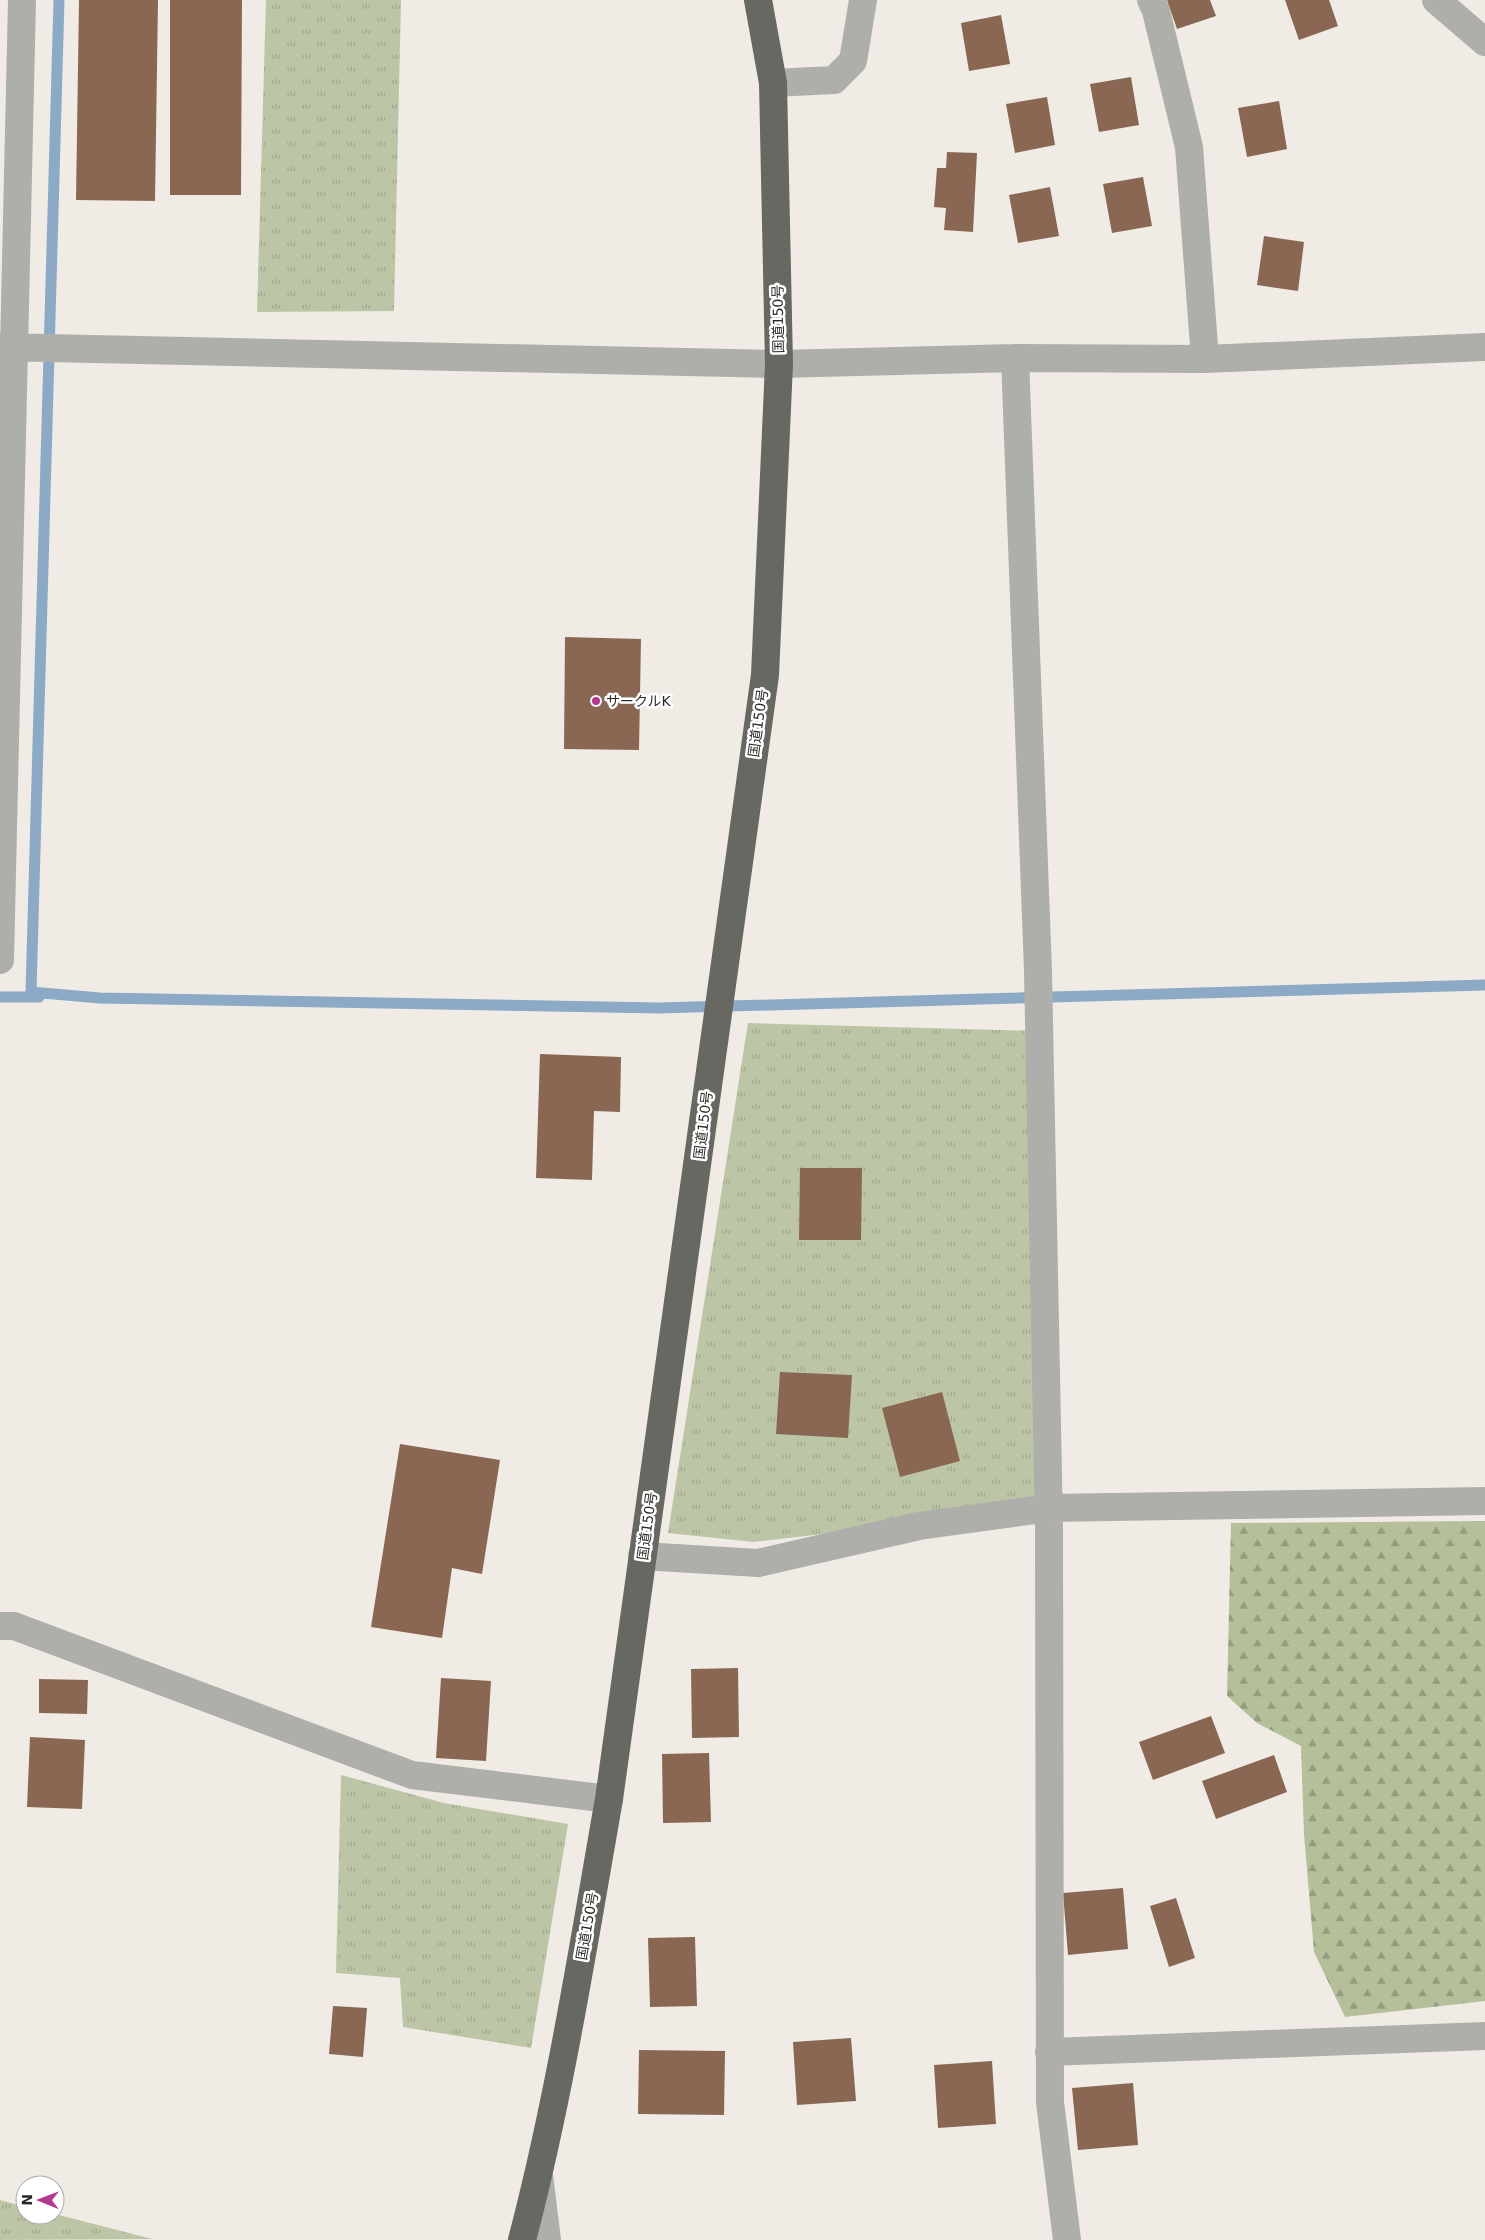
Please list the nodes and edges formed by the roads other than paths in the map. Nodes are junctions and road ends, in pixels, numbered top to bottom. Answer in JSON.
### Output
{"nodes":[{"id":1,"x":22,"y":0,"type":"edge"},
{"id":2,"x":758,"y":0,"type":"edge"},
{"id":3,"x":863,"y":0,"type":"edge"},
{"id":4,"x":1151,"y":0,"type":"edge"},
{"id":5,"x":1436,"y":0,"type":"edge"},
{"id":6,"x":1485,"y":42,"type":"edge"},
{"id":7,"x":773,"y":83,"type":"junction"},
{"id":8,"x":1485,"y":347,"type":"edge"},
{"id":9,"x":7,"y":348,"type":"edge"},
{"id":10,"x":1014,"y":358,"type":"junction"},
{"id":11,"x":1205,"y":359,"type":"junction"},
{"id":12,"x":779,"y":364,"type":"junction"},
{"id":13,"x":0,"y":960,"type":"edge"},
{"id":14,"x":1485,"y":1501,"type":"edge"},
{"id":15,"x":1048,"y":1508,"type":"junction"},
{"id":16,"x":642,"y":1556,"type":"junction"},
{"id":17,"x":0,"y":1626,"type":"edge"},
{"id":18,"x":608,"y":1799,"type":"junction"},
{"id":19,"x":1485,"y":2036,"type":"edge"},
{"id":20,"x":1049,"y":2052,"type":"junction"},
{"id":21,"x":539,"y":2175,"type":"junction"},
{"id":22,"x":522,"y":2240,"type":"edge"},
{"id":23,"x":547,"y":2240,"type":"edge"},
{"id":24,"x":1067,"y":2240,"type":"edge"}],
"edges":[{"from":1,"to":9,"type":"street"},
{"from":2,"to":7,"type":"highway","name":"国道150号"},
{"from":3,"to":7,"type":"street"},
{"from":4,"to":11,"type":"street"},
{"from":5,"to":6,"type":"street"},
{"from":7,"to":12,"type":"highway","name":"国道150号"},
{"from":8,"to":11,"type":"street"},
{"from":9,"to":12,"type":"street"},
{"from":9,"to":13,"type":"street"},
{"from":10,"to":11,"type":"street"},
{"from":10,"to":12,"type":"street"},
{"from":10,"to":15,"type":"street"},
{"from":12,"to":16,"type":"highway","name":"国道150号"},
{"from":14,"to":15,"type":"street"},
{"from":15,"to":16,"type":"street"},
{"from":15,"to":20,"type":"street"},
{"from":16,"to":18,"type":"highway","name":"国道150号"},
{"from":17,"to":18,"type":"street"},
{"from":18,"to":21,"type":"highway","name":"国道150号"},
{"from":19,"to":20,"type":"street"},
{"from":20,"to":24,"type":"street"},
{"from":21,"to":22,"type":"highway","name":"国道150号"},
{"from":21,"to":23,"type":"street"}]}
